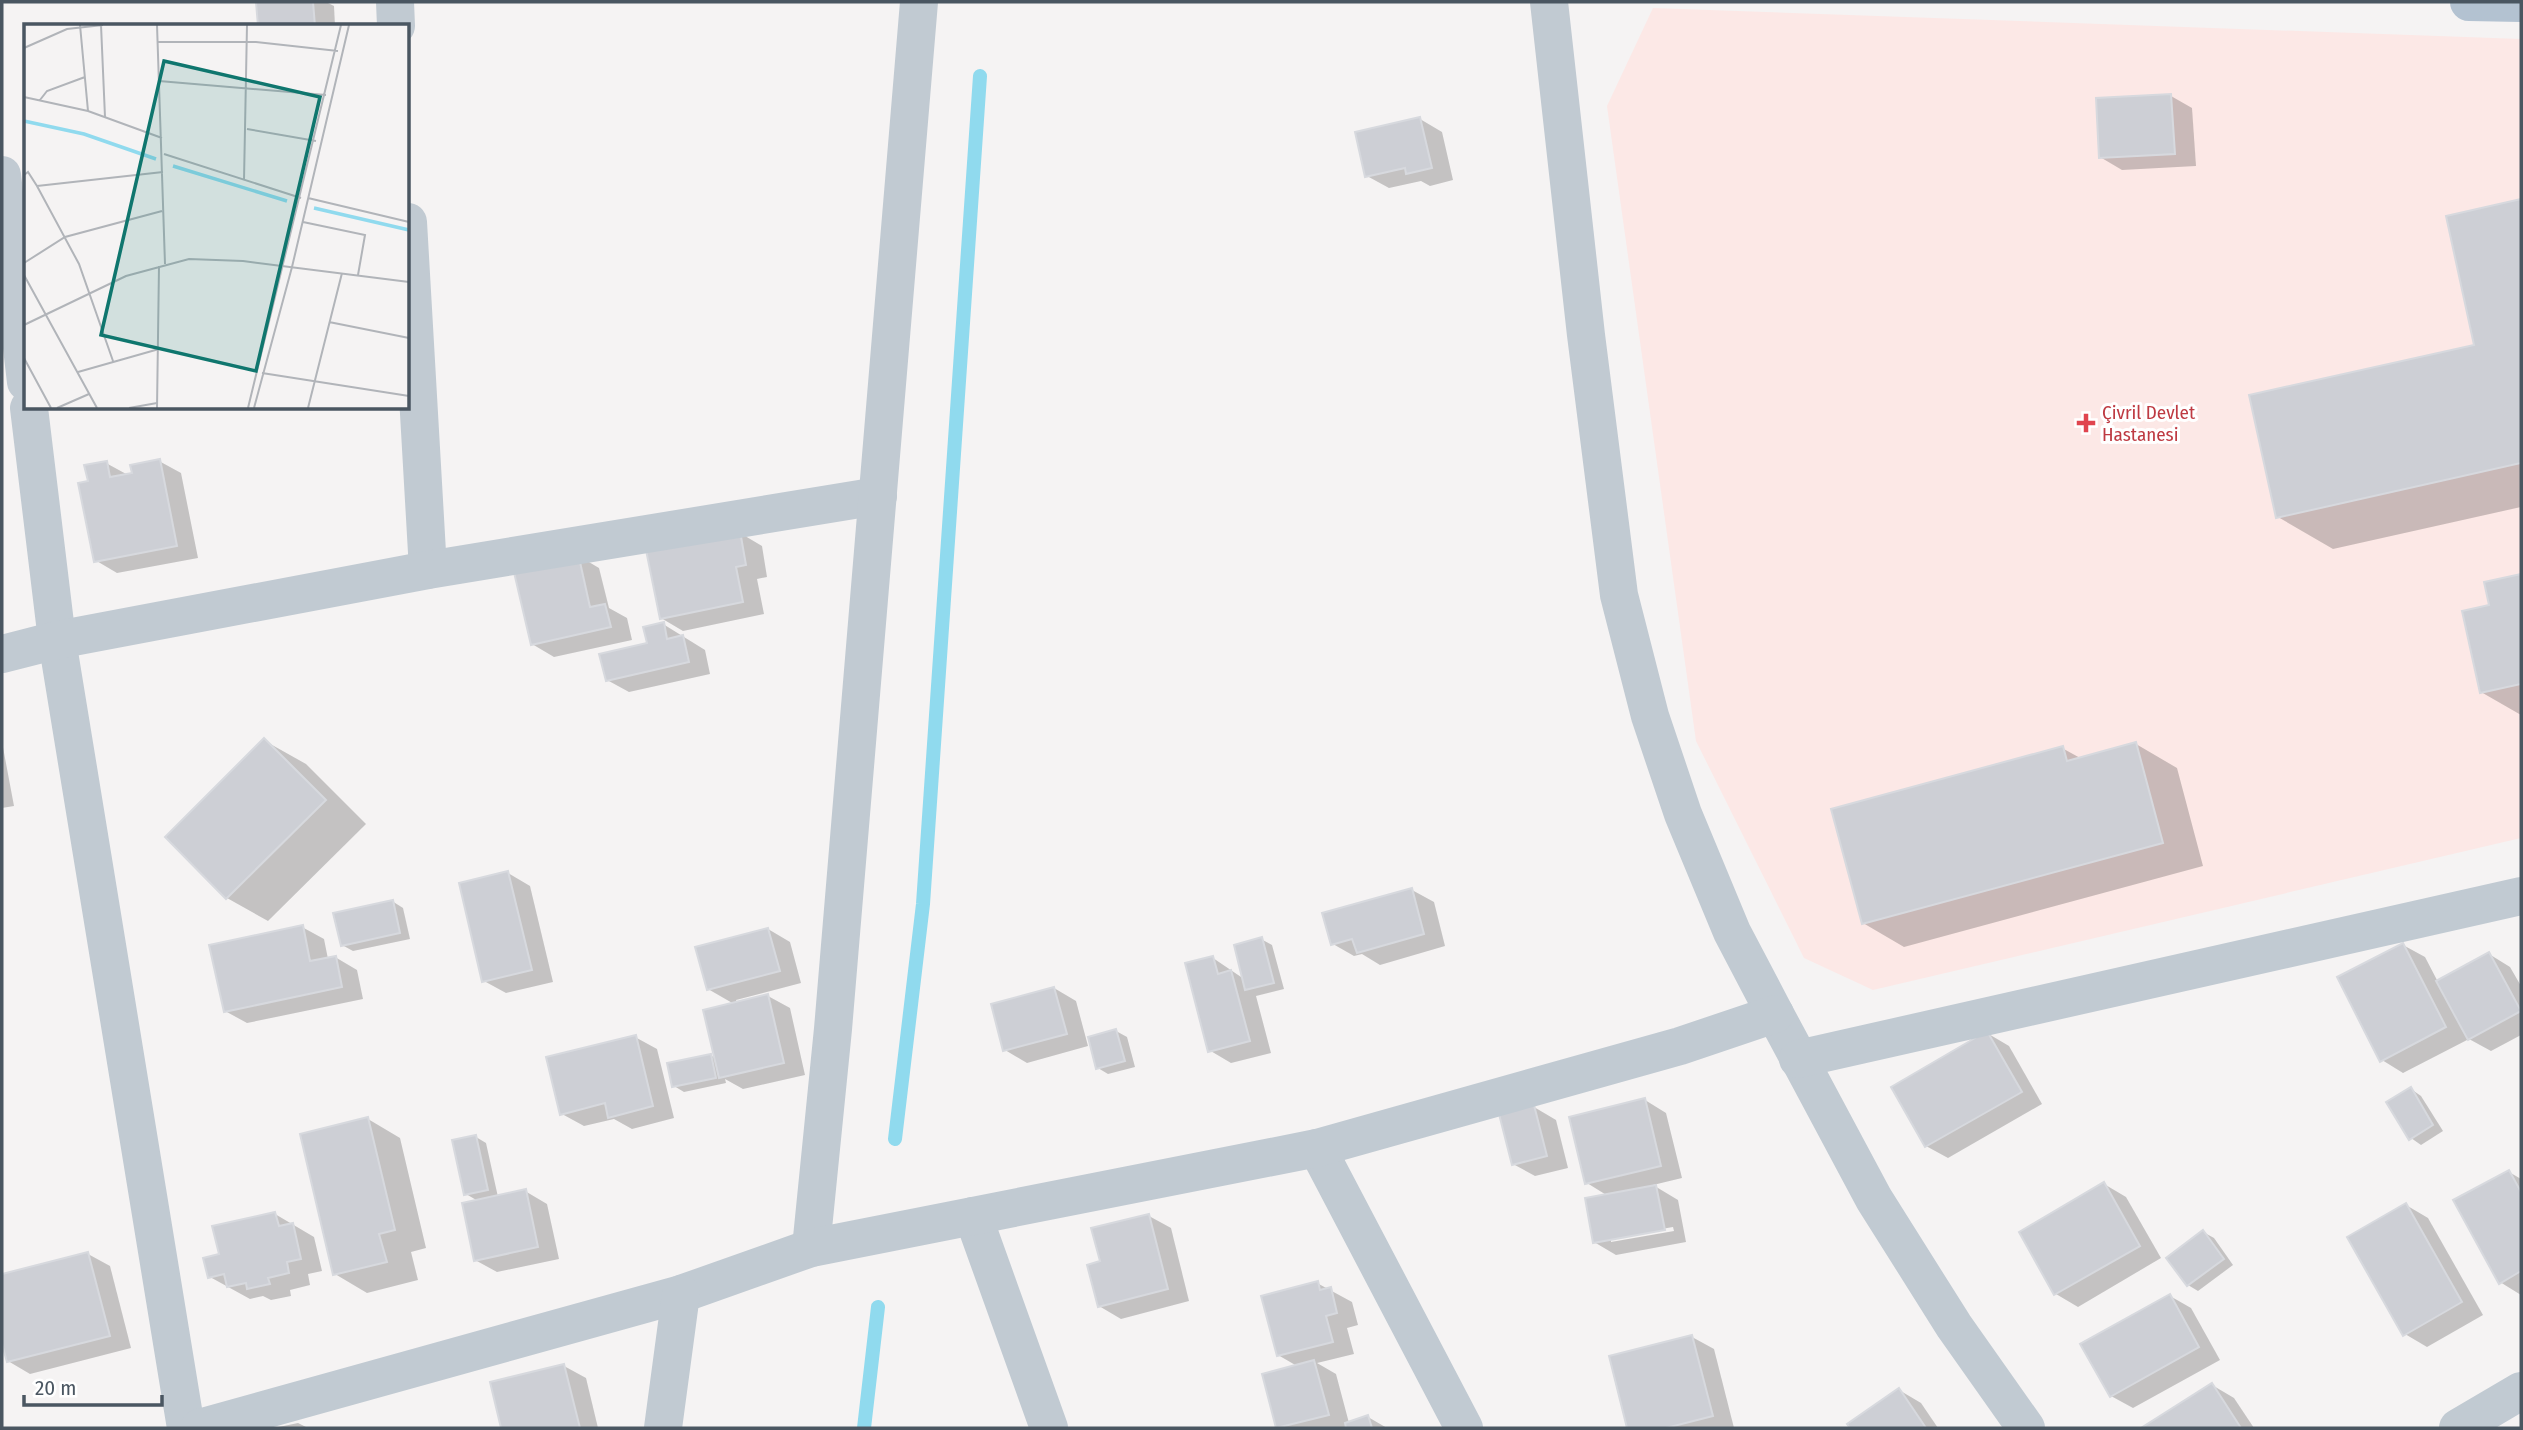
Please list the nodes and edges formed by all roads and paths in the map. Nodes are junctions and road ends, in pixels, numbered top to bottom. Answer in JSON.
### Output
{"nodes":[{"id":1,"x":395,"y":2,"type":"edge"},
{"id":2,"x":919,"y":2,"type":"edge"},
{"id":3,"x":1549,"y":2,"type":"edge"},
{"id":4,"x":2469,"y":2,"type":"edge"},
{"id":5,"x":2521,"y":3,"type":"edge"},
{"id":6,"x":396,"y":24,"type":"edge"},
{"id":7,"x":2,"y":175,"type":"edge"},
{"id":8,"x":410,"y":257,"type":"edge"},
{"id":9,"x":24,"y":365,"type":"edge"},
{"id":10,"x":29,"y":410,"type":"edge"},
{"id":11,"x":878,"y":496,"type":"junction"},
{"id":12,"x":428,"y":570,"type":"junction"},
{"id":13,"x":57,"y":639,"type":"junction"},
{"id":14,"x":2,"y":654,"type":"edge"},
{"id":15,"x":2521,"y":896,"type":"edge"},
{"id":16,"x":1775,"y":1014,"type":"junction"},
{"id":17,"x":1798,"y":1059,"type":"junction"},
{"id":18,"x":1317,"y":1148,"type":"junction"},
{"id":19,"x":973,"y":1216,"type":"junction"},
{"id":20,"x":811,"y":1248,"type":"junction"},
{"id":21,"x":681,"y":1294,"type":"junction"},
{"id":22,"x":2521,"y":1391,"type":"edge"},
{"id":23,"x":186,"y":1428,"type":"edge"},
{"id":24,"x":199,"y":1428,"type":"edge"},
{"id":25,"x":663,"y":1428,"type":"edge"},
{"id":26,"x":1049,"y":1428,"type":"edge"},
{"id":27,"x":1464,"y":1428,"type":"edge"},
{"id":28,"x":2026,"y":1428,"type":"edge"},
{"id":29,"x":2458,"y":1428,"type":"edge"}],
"edges":[{"from":1,"to":6,"type":"street"},
{"from":2,"to":11,"type":"street"},
{"from":3,"to":16,"type":"street"},
{"from":4,"to":5,"type":"main road"},
{"from":7,"to":9,"type":"street"},
{"from":8,"to":12,"type":"street"},
{"from":10,"to":13,"type":"street"},
{"from":11,"to":12,"type":"street"},
{"from":11,"to":20,"type":"street"},
{"from":12,"to":13,"type":"street"},
{"from":13,"to":14,"type":"street"},
{"from":13,"to":23,"type":"street"},
{"from":15,"to":17,"type":"street"},
{"from":16,"to":17,"type":"street"},
{"from":16,"to":18,"type":"street"},
{"from":17,"to":28,"type":"street"},
{"from":18,"to":19,"type":"street"},
{"from":18,"to":27,"type":"street"},
{"from":19,"to":20,"type":"street"},
{"from":19,"to":26,"type":"street"},
{"from":20,"to":21,"type":"street"},
{"from":21,"to":24,"type":"street"},
{"from":21,"to":25,"type":"street"},
{"from":22,"to":29,"type":"street"}]}
